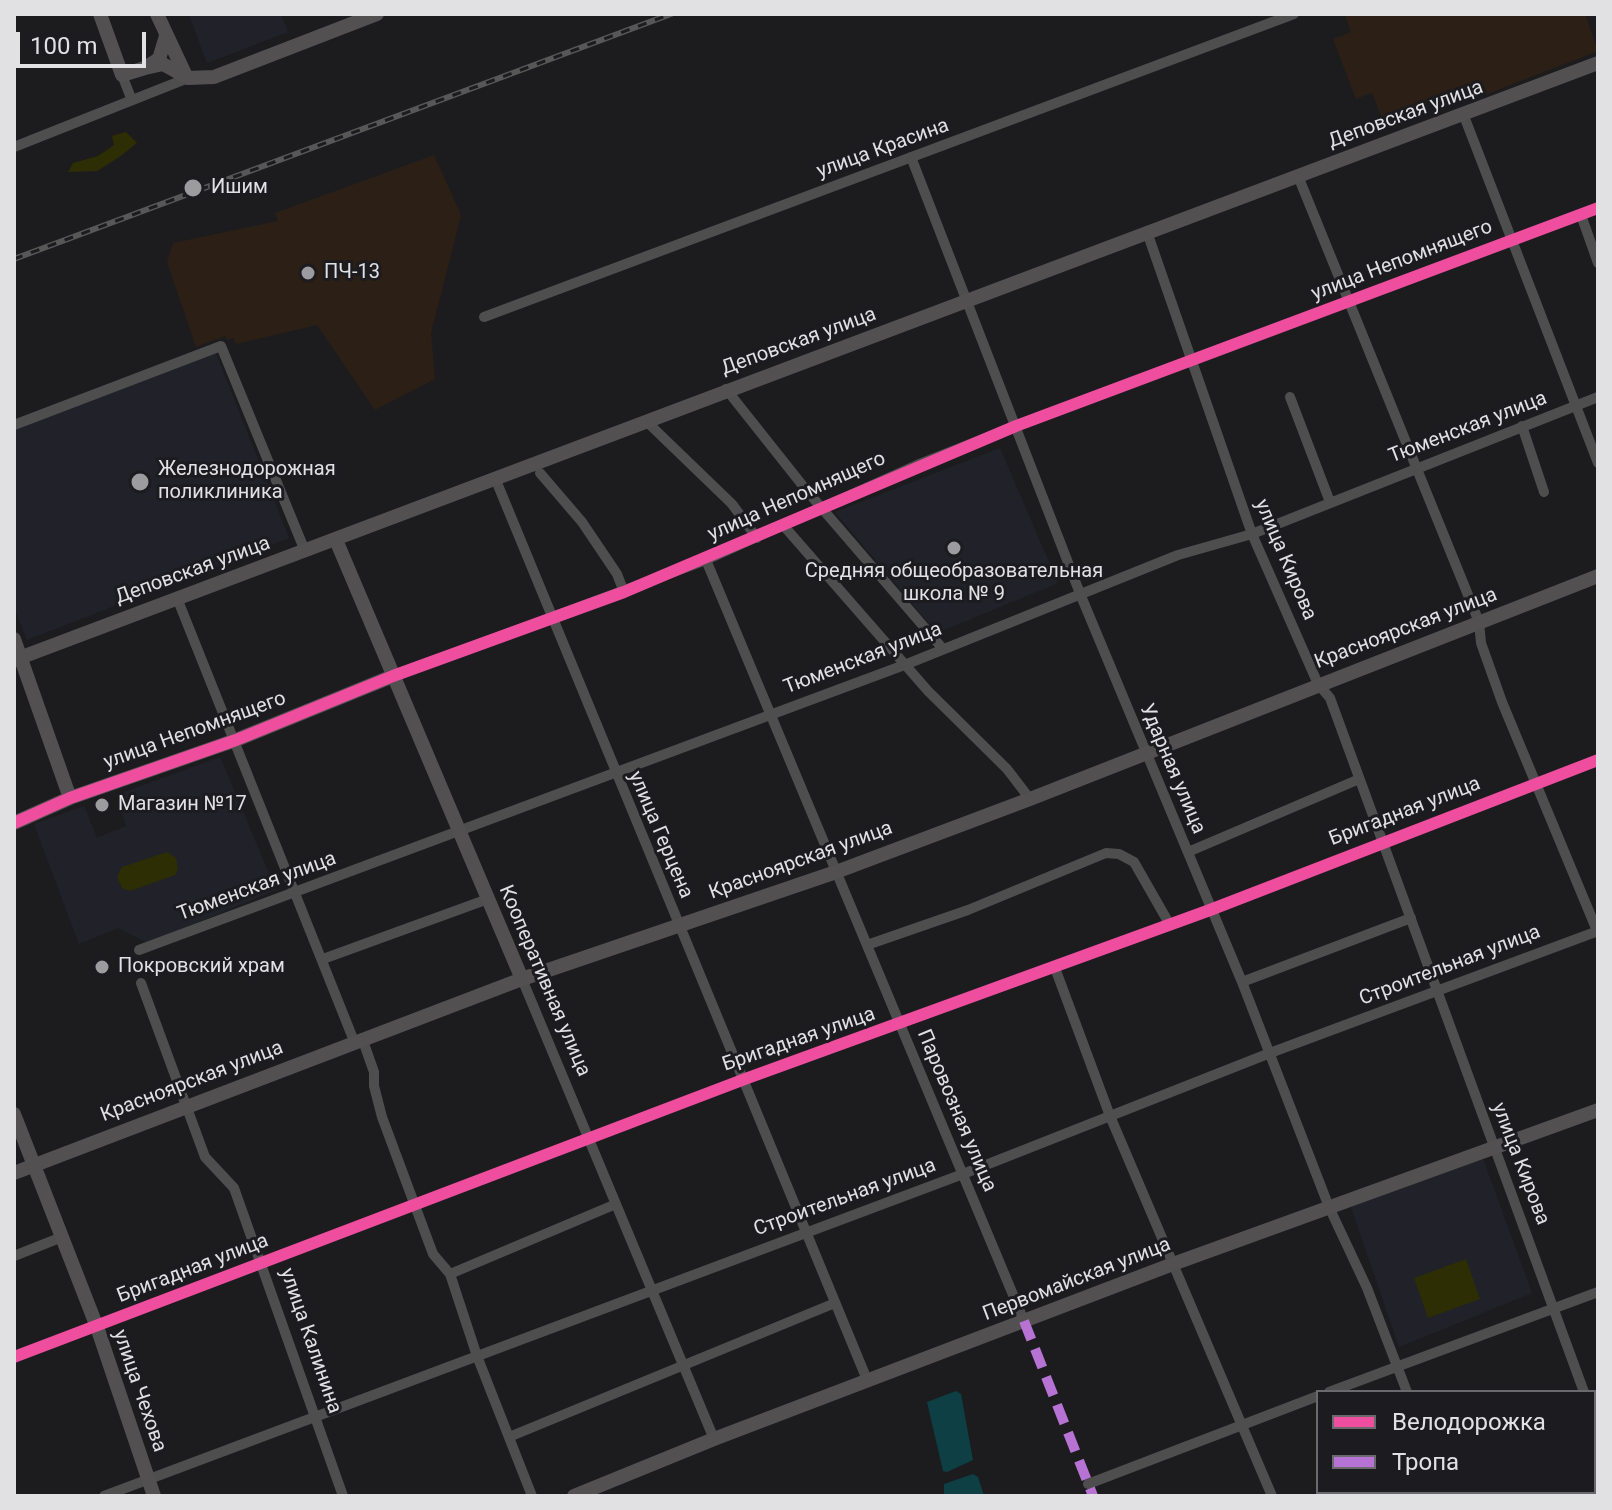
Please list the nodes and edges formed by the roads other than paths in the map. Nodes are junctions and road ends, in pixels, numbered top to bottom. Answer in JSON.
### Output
{"nodes":[{"id":1,"x":100,"y":14,"type":"edge"},
{"id":2,"x":157,"y":14,"type":"edge"},
{"id":3,"x":1294,"y":14,"type":"edge"},
{"id":4,"x":371,"y":15,"type":"edge"},
{"id":5,"x":166,"y":36,"type":"junction"},
{"id":6,"x":1598,"y":63,"type":"edge"},
{"id":7,"x":145,"y":68,"type":"junction"},
{"id":8,"x":122,"y":75,"type":"junction"},
{"id":9,"x":188,"y":78,"type":"junction"},
{"id":10,"x":131,"y":98,"type":"junction"},
{"id":11,"x":1464,"y":116,"type":"junction"},
{"id":12,"x":14,"y":147,"type":"edge"},
{"id":13,"x":911,"y":157,"type":"junction"},
{"id":14,"x":1298,"y":176,"type":"junction"},
{"id":15,"x":1598,"y":208,"type":"edge"},
{"id":16,"x":1581,"y":215,"type":"junction"},
{"id":17,"x":1147,"y":232,"type":"junction"},
{"id":18,"x":1514,"y":239,"type":"junction"},
{"id":19,"x":1598,"y":263,"type":"edge"},
{"id":20,"x":967,"y":300,"type":"junction"},
{"id":21,"x":1350,"y":303,"type":"junction"},
{"id":22,"x":484,"y":317,"type":"dead end"},
{"id":23,"x":1192,"y":362,"type":"junction"},
{"id":24,"x":726,"y":389,"type":"junction"},
{"id":25,"x":1290,"y":397,"type":"dead end"},
{"id":26,"x":1598,"y":397,"type":"edge"},
{"id":27,"x":1577,"y":406,"type":"junction"},
{"id":28,"x":646,"y":421,"type":"junction"},
{"id":29,"x":14,"y":425,"type":"edge"},
{"id":30,"x":1016,"y":426,"type":"junction"},
{"id":31,"x":1522,"y":426,"type":"junction"},
{"id":32,"x":1598,"y":463,"type":"edge"},
{"id":33,"x":1416,"y":468,"type":"junction"},
{"id":34,"x":540,"y":473,"type":"dead end"},
{"id":35,"x":495,"y":478,"type":"junction"},
{"id":36,"x":1544,"y":492,"type":"dead end"},
{"id":37,"x":1330,"y":502,"type":"junction"},
{"id":38,"x":822,"y":506,"type":"junction"},
{"id":39,"x":783,"y":525,"type":"junction"},
{"id":40,"x":1252,"y":534,"type":"junction"},
{"id":41,"x":757,"y":538,"type":"junction"},
{"id":42,"x":336,"y":540,"type":"junction"},
{"id":43,"x":305,"y":551,"type":"junction"},
{"id":44,"x":706,"y":560,"type":"junction"},
{"id":45,"x":1598,"y":576,"type":"edge"},
{"id":46,"x":624,"y":592,"type":"junction"},
{"id":47,"x":1081,"y":596,"type":"junction"},
{"id":48,"x":177,"y":598,"type":"junction"},
{"id":49,"x":552,"y":618,"type":"junction"},
{"id":50,"x":1479,"y":622,"type":"junction"},
{"id":51,"x":14,"y":639,"type":"edge"},
{"id":52,"x":943,"y":649,"type":"junction"},
{"id":53,"x":17,"y":658,"type":"edge"},
{"id":54,"x":907,"y":664,"type":"junction"},
{"id":55,"x":393,"y":676,"type":"junction"},
{"id":56,"x":1318,"y":684,"type":"junction"},
{"id":57,"x":771,"y":713,"type":"junction"},
{"id":58,"x":236,"y":740,"type":"junction"},
{"id":59,"x":1147,"y":753,"type":"junction"},
{"id":60,"x":1598,"y":760,"type":"edge"},
{"id":61,"x":615,"y":774,"type":"junction"},
{"id":62,"x":1357,"y":780,"type":"junction"},
{"id":63,"x":1537,"y":783,"type":"junction"},
{"id":64,"x":70,"y":798,"type":"junction"},
{"id":65,"x":1030,"y":799,"type":"junction"},
{"id":66,"x":14,"y":823,"type":"edge"},
{"id":67,"x":458,"y":833,"type":"junction"},
{"id":68,"x":1383,"y":842,"type":"junction"},
{"id":69,"x":1188,"y":852,"type":"junction"},
{"id":70,"x":836,"y":872,"type":"junction"},
{"id":71,"x":296,"y":892,"type":"junction"},
{"id":72,"x":488,"y":899,"type":"junction"},
{"id":73,"x":1210,"y":910,"type":"junction"},
{"id":74,"x":1411,"y":918,"type":"junction"},
{"id":75,"x":1170,"y":925,"type":"junction"},
{"id":76,"x":679,"y":926,"type":"junction"},
{"id":77,"x":1598,"y":931,"type":"edge"},
{"id":78,"x":867,"y":945,"type":"junction"},
{"id":79,"x":139,"y":950,"type":"dead end"},
{"id":80,"x":323,"y":959,"type":"junction"},
{"id":81,"x":1055,"y":968,"type":"junction"},
{"id":82,"x":522,"y":979,"type":"junction"},
{"id":83,"x":1242,"y":982,"type":"junction"},
{"id":84,"x":141,"y":983,"type":"dead end"},
{"id":85,"x":1436,"y":992,"type":"junction"},
{"id":86,"x":900,"y":1026,"type":"junction"},
{"id":87,"x":358,"y":1040,"type":"junction"},
{"id":88,"x":1270,"y":1053,"type":"junction"},
{"id":89,"x":745,"y":1079,"type":"junction"},
{"id":90,"x":187,"y":1105,"type":"junction"},
{"id":91,"x":1598,"y":1110,"type":"edge"},
{"id":92,"x":14,"y":1114,"type":"edge"},
{"id":93,"x":1110,"y":1116,"type":"junction"},
{"id":94,"x":589,"y":1139,"type":"junction"},
{"id":95,"x":1493,"y":1146,"type":"junction"},
{"id":96,"x":35,"y":1165,"type":"junction"},
{"id":97,"x":14,"y":1173,"type":"edge"},
{"id":98,"x":963,"y":1174,"type":"junction"},
{"id":99,"x":414,"y":1204,"type":"junction"},
{"id":100,"x":616,"y":1204,"type":"junction"},
{"id":101,"x":1329,"y":1207,"type":"junction"},
{"id":102,"x":805,"y":1232,"type":"junction"},
{"id":103,"x":62,"y":1237,"type":"junction"},
{"id":104,"x":14,"y":1256,"type":"edge"},
{"id":105,"x":1173,"y":1264,"type":"junction"},
{"id":106,"x":263,"y":1265,"type":"junction"},
{"id":107,"x":450,"y":1274,"type":"junction"},
{"id":108,"x":653,"y":1288,"type":"junction"},
{"id":109,"x":1598,"y":1292,"type":"edge"},
{"id":110,"x":835,"y":1303,"type":"junction"},
{"id":111,"x":1556,"y":1308,"type":"junction"},
{"id":112,"x":1024,"y":1321,"type":"junction"},
{"id":113,"x":97,"y":1327,"type":"junction"},
{"id":114,"x":477,"y":1356,"type":"junction"},
{"id":115,"x":14,"y":1357,"type":"edge"},
{"id":116,"x":683,"y":1363,"type":"junction"},
{"id":117,"x":1396,"y":1366,"type":"junction"},
{"id":118,"x":868,"y":1382,"type":"junction"},
{"id":119,"x":1334,"y":1390,"type":"edge"},
{"id":120,"x":1406,"y":1390,"type":"edge"},
{"id":121,"x":1583,"y":1390,"type":"edge"},
{"id":122,"x":1316,"y":1397,"type":"edge"},
{"id":123,"x":314,"y":1418,"type":"junction"},
{"id":124,"x":1243,"y":1425,"type":"junction"},
{"id":125,"x":509,"y":1437,"type":"junction"},
{"id":126,"x":714,"y":1439,"type":"junction"},
{"id":127,"x":147,"y":1478,"type":"junction"},
{"id":128,"x":1088,"y":1484,"type":"dead end"},
{"id":129,"x":104,"y":1496,"type":"edge"},
{"id":130,"x":154,"y":1496,"type":"edge"},
{"id":131,"x":343,"y":1496,"type":"edge"},
{"id":132,"x":532,"y":1496,"type":"edge"},
{"id":133,"x":574,"y":1496,"type":"edge"},
{"id":134,"x":1272,"y":1496,"type":"edge"}],
"edges":[{"from":1,"to":8,"type":"main road"},
{"from":2,"to":5,"type":"main road"},
{"from":3,"to":13,"type":"street","name":"улица Красина"},
{"from":4,"to":9,"type":"main road"},
{"from":5,"to":7,"type":"main road"},
{"from":5,"to":9,"type":"main road"},
{"from":6,"to":11,"type":"main road","name":"Деповская улица"},
{"from":7,"to":8,"type":"main road"},
{"from":7,"to":9,"type":"main road"},
{"from":8,"to":10,"type":"street"},
{"from":9,"to":10,"type":"street"},
{"from":10,"to":12,"type":"street"},
{"from":11,"to":14,"type":"main road","name":"Деповская улица"},
{"from":11,"to":18,"type":"street"},
{"from":13,"to":20,"type":"street","name":"Ударная улица"},
{"from":13,"to":22,"type":"street","name":"улица Красина"},
{"from":14,"to":17,"type":"main road","name":"Деповская улица"},
{"from":14,"to":21,"type":"street"},
{"from":15,"to":16,"type":"street","name":"улица Непомнящего"},
{"from":16,"to":18,"type":"street","name":"улица Непомнящего"},
{"from":16,"to":19,"type":"street"},
{"from":17,"to":20,"type":"main road","name":"Деповская улица"},
{"from":17,"to":23,"type":"street","name":"улица Кирова"},
{"from":18,"to":21,"type":"street","name":"улица Непомнящего"},
{"from":18,"to":27,"type":"street"},
{"from":20,"to":24,"type":"main road","name":"Деповская улица"},
{"from":20,"to":30,"type":"street","name":"Ударная улица"},
{"from":21,"to":23,"type":"street","name":"улица Непомнящего"},
{"from":21,"to":33,"type":"street"},
{"from":23,"to":30,"type":"street","name":"улица Непомнящего"},
{"from":23,"to":40,"type":"street","name":"улица Кирова"},
{"from":24,"to":28,"type":"main road","name":"Деповская улица"},
{"from":24,"to":38,"type":"street"},
{"from":25,"to":37,"type":"street"},
{"from":26,"to":27,"type":"street","name":"Тюменская улица"},
{"from":27,"to":31,"type":"street","name":"Тюменская улица"},
{"from":27,"to":32,"type":"street"},
{"from":28,"to":35,"type":"main road","name":"Деповская улица"},
{"from":28,"to":41,"type":"street"},
{"from":29,"to":43,"type":"street"},
{"from":30,"to":38,"type":"street","name":"улица Непомнящего"},
{"from":30,"to":47,"type":"street","name":"Ударная улица"},
{"from":31,"to":33,"type":"street","name":"Тюменская улица"},
{"from":31,"to":36,"type":"street"},
{"from":33,"to":37,"type":"street","name":"Тюменская улица"},
{"from":33,"to":50,"type":"street"},
{"from":34,"to":46,"type":"street"},
{"from":35,"to":42,"type":"main road","name":"Деповская улица"},
{"from":35,"to":49,"type":"street","name":"улица Герцена"},
{"from":37,"to":40,"type":"street","name":"Тюменская улица"},
{"from":38,"to":39,"type":"street","name":"улица Непомнящего"},
{"from":38,"to":52,"type":"street"},
{"from":39,"to":41,"type":"street","name":"улица Непомнящего"},
{"from":39,"to":54,"type":"street"},
{"from":40,"to":47,"type":"street","name":"Тюменская улица"},
{"from":40,"to":56,"type":"street","name":"улица Кирова"},
{"from":41,"to":44,"type":"street","name":"улица Непомнящего"},
{"from":42,"to":43,"type":"main road","name":"Деповская улица"},
{"from":42,"to":55,"type":"main road","name":"Кооперативная улица"},
{"from":43,"to":48,"type":"main road","name":"Деповская улица"},
{"from":44,"to":46,"type":"street","name":"улица Непомнящего"},
{"from":44,"to":57,"type":"street","name":"Паровозная улица"},
{"from":45,"to":50,"type":"main road","name":"Красноярская улица"},
{"from":46,"to":49,"type":"street","name":"улица Непомнящего"},
{"from":47,"to":52,"type":"street","name":"Тюменская улица"},
{"from":47,"to":59,"type":"street","name":"Ударная улица"},
{"from":48,"to":53,"type":"main road","name":"Деповская улица"},
{"from":48,"to":58,"type":"street"},
{"from":49,"to":55,"type":"street","name":"улица Непомнящего"},
{"from":49,"to":61,"type":"street","name":"улица Герцена"},
{"from":50,"to":56,"type":"main road","name":"Красноярская улица"},
{"from":50,"to":63,"type":"street"},
{"from":51,"to":53,"type":"main road"},
{"from":52,"to":54,"type":"street","name":"Тюменская улица"},
{"from":53,"to":64,"type":"main road"},
{"from":54,"to":57,"type":"street","name":"Тюменская улица"},
{"from":54,"to":65,"type":"street"},
{"from":55,"to":58,"type":"main road","name":"улица Непомнящего"},
{"from":55,"to":67,"type":"main road","name":"Кооперативная улица"},
{"from":56,"to":59,"type":"main road","name":"Красноярская улица"},
{"from":56,"to":62,"type":"street","name":"улица Кирова"},
{"from":57,"to":61,"type":"street","name":"Тюменская улица"},
{"from":57,"to":70,"type":"street","name":"Паровозная улица"},
{"from":58,"to":64,"type":"main road","name":"улица Непомнящего"},
{"from":58,"to":71,"type":"street"},
{"from":59,"to":65,"type":"main road","name":"Красноярская улица"},
{"from":59,"to":69,"type":"street","name":"Ударная улица"},
{"from":60,"to":63,"type":"street","name":"Бригадная улица"},
{"from":61,"to":67,"type":"street","name":"Тюменская улица"},
{"from":61,"to":76,"type":"street","name":"улица Герцена"},
{"from":62,"to":68,"type":"street","name":"улица Кирова"},
{"from":62,"to":69,"type":"street"},
{"from":63,"to":68,"type":"street","name":"Бригадная улица"},
{"from":63,"to":77,"type":"street"},
{"from":64,"to":66,"type":"main road","name":"улица Непомнящего"},
{"from":65,"to":70,"type":"main road","name":"Красноярская улица"},
{"from":67,"to":71,"type":"street","name":"Тюменская улица"},
{"from":67,"to":72,"type":"main road","name":"Кооперативная улица"},
{"from":68,"to":73,"type":"street","name":"Бригадная улица"},
{"from":68,"to":74,"type":"street","name":"улица Кирова"},
{"from":69,"to":73,"type":"street","name":"Ударная улица"},
{"from":70,"to":76,"type":"main road","name":"Красноярская улица"},
{"from":70,"to":78,"type":"street","name":"Паровозная улица"},
{"from":71,"to":79,"type":"street","name":"Тюменская улица"},
{"from":71,"to":80,"type":"street"},
{"from":72,"to":80,"type":"street"},
{"from":72,"to":82,"type":"main road","name":"Кооперативная улица"},
{"from":73,"to":75,"type":"street","name":"Бригадная улица"},
{"from":73,"to":83,"type":"street","name":"Ударная улица"},
{"from":74,"to":83,"type":"street"},
{"from":74,"to":85,"type":"street","name":"улица Кирова"},
{"from":75,"to":78,"type":"street"},
{"from":75,"to":81,"type":"street","name":"Бригадная улица"},
{"from":76,"to":82,"type":"main road","name":"Красноярская улица"},
{"from":76,"to":89,"type":"street","name":"улица Герцена"},
{"from":77,"to":85,"type":"street","name":"Строительная улица"},
{"from":78,"to":86,"type":"street","name":"Паровозная улица"},
{"from":80,"to":87,"type":"street"},
{"from":81,"to":86,"type":"street","name":"Бригадная улица"},
{"from":81,"to":93,"type":"street"},
{"from":82,"to":87,"type":"main road","name":"Красноярская улица"},
{"from":82,"to":94,"type":"street","name":"Кооперативная улица"},
{"from":83,"to":88,"type":"street","name":"Ударная улица"},
{"from":84,"to":90,"type":"street","name":"улица Калинина"},
{"from":85,"to":88,"type":"street","name":"Строительная улица"},
{"from":85,"to":95,"type":"street","name":"улица Кирова"},
{"from":86,"to":89,"type":"street","name":"Бригадная улица"},
{"from":86,"to":98,"type":"street","name":"Паровозная улица"},
{"from":87,"to":90,"type":"main road","name":"Красноярская улица"},
{"from":87,"to":99,"type":"street"},
{"from":88,"to":93,"type":"street","name":"Строительная улица"},
{"from":88,"to":101,"type":"street","name":"Ударная улица"},
{"from":89,"to":94,"type":"street","name":"Бригадная улица"},
{"from":89,"to":102,"type":"street","name":"улица Герцена"},
{"from":90,"to":96,"type":"main road","name":"Красноярская улица"},
{"from":90,"to":106,"type":"street","name":"улица Калинина"},
{"from":91,"to":95,"type":"main road","name":"Первомайская улица"},
{"from":92,"to":96,"type":"main road","name":"улица Чехова"},
{"from":93,"to":98,"type":"street","name":"Строительная улица"},
{"from":93,"to":105,"type":"street"},
{"from":94,"to":99,"type":"street","name":"Бригадная улица"},
{"from":94,"to":100,"type":"street","name":"Кооперативная улица"},
{"from":95,"to":101,"type":"main road","name":"Первомайская улица"},
{"from":95,"to":111,"type":"street","name":"улица Кирова"},
{"from":96,"to":97,"type":"main road","name":"Красноярская улица"},
{"from":96,"to":103,"type":"main road","name":"улица Чехова"},
{"from":98,"to":102,"type":"street","name":"Строительная улица"},
{"from":98,"to":112,"type":"street","name":"Паровозная улица"},
{"from":99,"to":106,"type":"street","name":"Бригадная улица"},
{"from":99,"to":107,"type":"street"},
{"from":100,"to":107,"type":"street"},
{"from":100,"to":108,"type":"street","name":"Кооперативная улица"},
{"from":101,"to":105,"type":"main road","name":"Первомайская улица"},
{"from":101,"to":117,"type":"street","name":"Ударная улица"},
{"from":102,"to":108,"type":"street","name":"Строительная улица"},
{"from":102,"to":110,"type":"street","name":"улица Герцена"},
{"from":103,"to":104,"type":"street"},
{"from":103,"to":113,"type":"main road","name":"улица Чехова"},
{"from":105,"to":112,"type":"main road","name":"Первомайская улица"},
{"from":105,"to":124,"type":"street"},
{"from":106,"to":113,"type":"street","name":"Бригадная улица"},
{"from":106,"to":123,"type":"street","name":"улица Калинина"},
{"from":107,"to":114,"type":"street"},
{"from":108,"to":114,"type":"street","name":"Строительная улица"},
{"from":108,"to":116,"type":"street","name":"Кооперативная улица"},
{"from":109,"to":111,"type":"street"},
{"from":110,"to":116,"type":"street"},
{"from":110,"to":118,"type":"street","name":"улица Герцена"},
{"from":111,"to":117,"type":"street"},
{"from":111,"to":121,"type":"street","name":"улица Кирова"},
{"from":112,"to":118,"type":"main road","name":"Первомайская улица"},
{"from":113,"to":115,"type":"street","name":"Бригадная улица"},
{"from":113,"to":127,"type":"main road","name":"улица Чехова"},
{"from":114,"to":123,"type":"street","name":"Строительная улица"},
{"from":114,"to":125,"type":"street"},
{"from":116,"to":125,"type":"street"},
{"from":116,"to":126,"type":"street","name":"Кооперативная улица"},
{"from":117,"to":119,"type":"street"},
{"from":117,"to":120,"type":"street","name":"Ударная улица"},
{"from":118,"to":126,"type":"main road","name":"Первомайская улица"},
{"from":122,"to":124,"type":"street"},
{"from":123,"to":127,"type":"street","name":"Строительная улица"},
{"from":123,"to":131,"type":"street","name":"улица Калинина"},
{"from":124,"to":128,"type":"street"},
{"from":124,"to":134,"type":"street"},
{"from":125,"to":132,"type":"street"},
{"from":126,"to":133,"type":"main road","name":"Первомайская улица"},
{"from":127,"to":129,"type":"street","name":"Строительная улица"},
{"from":127,"to":130,"type":"main road","name":"улица Чехова"}]}
